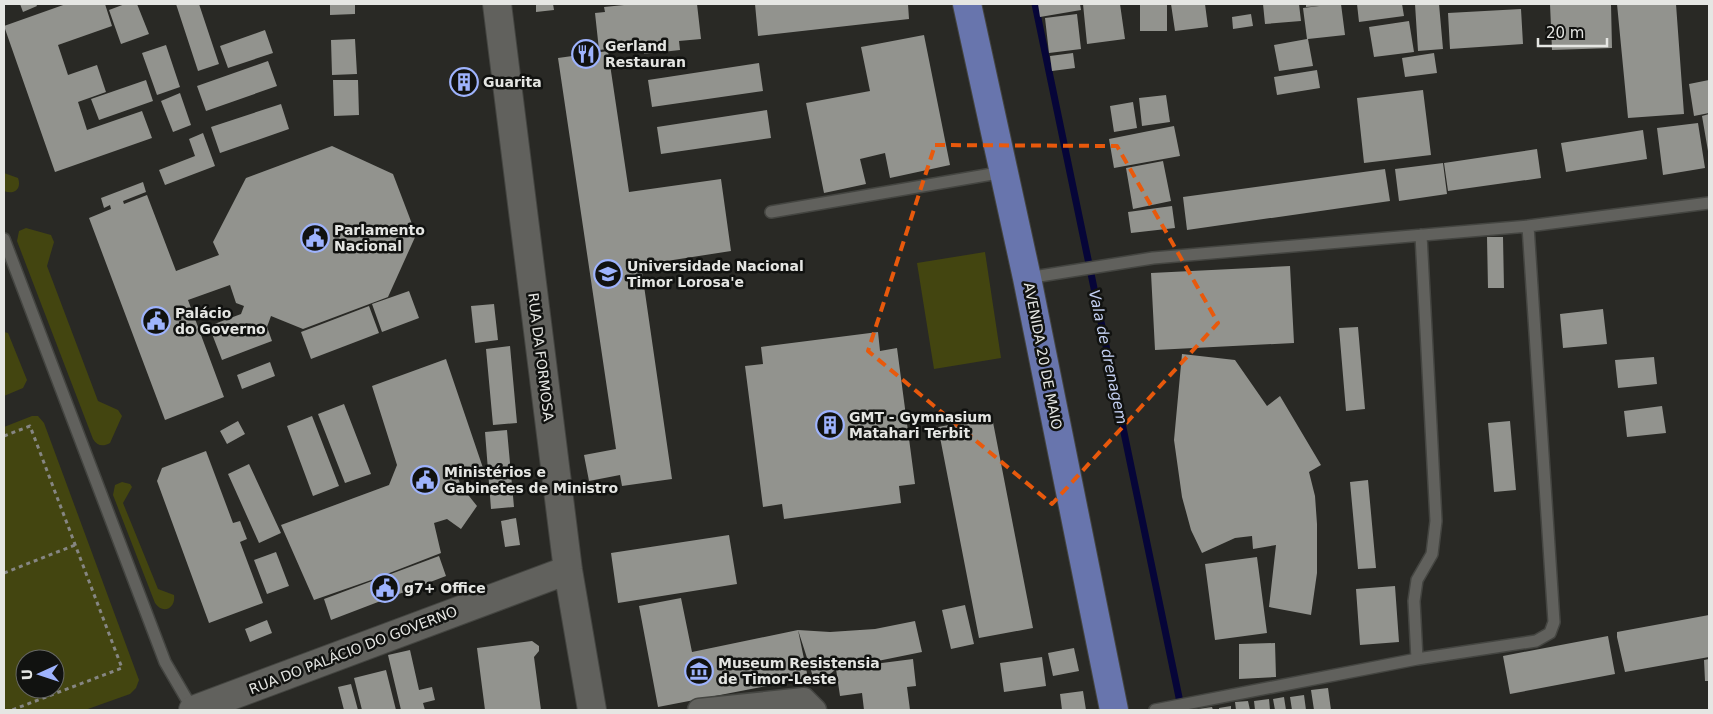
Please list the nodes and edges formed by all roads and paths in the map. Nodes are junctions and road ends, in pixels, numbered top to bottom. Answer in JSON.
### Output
{"nodes":[{"id":1,"x":497,"y":4,"type":"edge"},
{"id":2,"x":967,"y":4,"type":"edge"},
{"id":3,"x":1004,"y":172,"type":"junction"},
{"id":4,"x":1709,"y":203,"type":"edge"},
{"id":5,"x":771,"y":212,"type":"dead end"},
{"id":6,"x":1528,"y":226,"type":"junction"},
{"id":7,"x":1421,"y":235,"type":"junction"},
{"id":8,"x":4,"y":239,"type":"edge"},
{"id":9,"x":1027,"y":278,"type":"junction"},
{"id":10,"x":4,"y":436,"type":"edge"},
{"id":11,"x":75,"y":545,"type":"junction"},
{"id":12,"x":568,"y":570,"type":"junction"},
{"id":13,"x":4,"y":573,"type":"edge"},
{"id":14,"x":1417,"y":659,"type":"junction"},
{"id":15,"x":12,"y":710,"type":"edge"},
{"id":16,"x":193,"y":710,"type":"edge"},
{"id":17,"x":592,"y":710,"type":"edge"},
{"id":18,"x":699,"y":710,"type":"edge"},
{"id":19,"x":815,"y":710,"type":"edge"},
{"id":20,"x":1114,"y":710,"type":"edge"},
{"id":21,"x":1155,"y":710,"type":"edge"}],
"edges":[{"from":1,"to":12,"type":"street","name":"RUA DA FORMOSA"},
{"from":2,"to":3,"type":"main road","name":"AVENIDA 20 DE MAIO"},
{"from":3,"to":5,"type":"lane"},
{"from":3,"to":9,"type":"main road","name":"AVENIDA 20 DE MAIO"},
{"from":4,"to":6,"type":"lane"},
{"from":6,"to":7,"type":"lane"},
{"from":6,"to":14,"type":"lane"},
{"from":7,"to":9,"type":"lane"},
{"from":7,"to":14,"type":"lane"},
{"from":8,"to":16,"type":"lane"},
{"from":9,"to":20,"type":"main road","name":"AVENIDA 20 DE MAIO"},
{"from":10,"to":11,"type":"path"},
{"from":11,"to":13,"type":"path"},
{"from":11,"to":15,"type":"path"},
{"from":12,"to":16,"type":"street","name":"RUA DO PALÁCIO DO GOVERNO"},
{"from":12,"to":17,"type":"street","name":"RUA DA FORMOSA"},
{"from":14,"to":21,"type":"lane"},
{"from":18,"to":19,"type":"street"}]}
